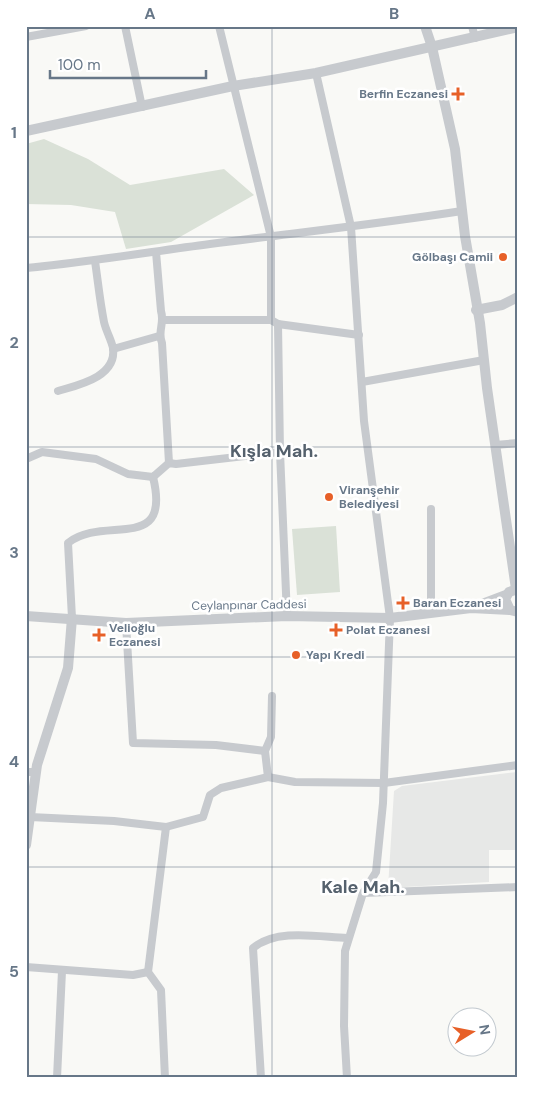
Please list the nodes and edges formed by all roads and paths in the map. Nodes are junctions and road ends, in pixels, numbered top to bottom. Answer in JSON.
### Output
{"nodes":[{"id":1,"x":86,"y":26,"type":"edge"},
{"id":2,"x":125,"y":26,"type":"edge"},
{"id":3,"x":219,"y":26,"type":"edge"},
{"id":4,"x":425,"y":26,"type":"edge"},
{"id":5,"x":472,"y":26,"type":"edge"},
{"id":6,"x":518,"y":28,"type":"edge"},
{"id":7,"x":54,"y":29,"type":"edge"},
{"id":8,"x":26,"y":37,"type":"edge"},
{"id":9,"x":475,"y":38,"type":"junction"},
{"id":10,"x":432,"y":47,"type":"junction"},
{"id":11,"x":316,"y":73,"type":"junction"},
{"id":12,"x":234,"y":86,"type":"junction"},
{"id":13,"x":142,"y":106,"type":"junction"},
{"id":14,"x":26,"y":131,"type":"edge"},
{"id":15,"x":462,"y":211,"type":"junction"},
{"id":16,"x":351,"y":227,"type":"junction"},
{"id":17,"x":271,"y":237,"type":"junction"},
{"id":18,"x":156,"y":252,"type":"junction"},
{"id":19,"x":95,"y":262,"type":"junction"},
{"id":20,"x":26,"y":268,"type":"edge"},
{"id":21,"x":518,"y":297,"type":"edge"},
{"id":22,"x":476,"y":310,"type":"junction"},
{"id":23,"x":164,"y":320,"type":"junction"},
{"id":24,"x":274,"y":322,"type":"junction"},
{"id":25,"x":358,"y":335,"type":"junction"},
{"id":26,"x":159,"y":336,"type":"junction"},
{"id":27,"x":113,"y":349,"type":"junction"},
{"id":28,"x":484,"y":360,"type":"junction"},
{"id":29,"x":362,"y":382,"type":"junction"},
{"id":30,"x":58,"y":391,"type":"dead end"},
{"id":31,"x":518,"y":444,"type":"edge"},
{"id":32,"x":495,"y":445,"type":"junction"},
{"id":33,"x":280,"y":452,"type":"junction"},
{"id":34,"x":26,"y":459,"type":"edge"},
{"id":35,"x":169,"y":463,"type":"junction"},
{"id":36,"x":153,"y":477,"type":"junction"},
{"id":37,"x":431,"y":510,"type":"dead end"},
{"id":38,"x":517,"y":589,"type":"edge"},
{"id":39,"x":506,"y":596,"type":"junction"},
{"id":40,"x":471,"y":608,"type":"junction"},
{"id":41,"x":514,"y":611,"type":"edge"},
{"id":42,"x":431,"y":612,"type":"junction"},
{"id":43,"x":26,"y":616,"type":"edge"},
{"id":44,"x":287,"y":616,"type":"junction"},
{"id":45,"x":72,"y":618,"type":"junction"},
{"id":46,"x":390,"y":618,"type":"junction"},
{"id":47,"x":126,"y":623,"type":"junction"},
{"id":48,"x":272,"y":696,"type":"dead end"},
{"id":49,"x":265,"y":751,"type":"junction"},
{"id":50,"x":518,"y":765,"type":"edge"},
{"id":51,"x":31,"y":772,"type":"edge"},
{"id":52,"x":268,"y":777,"type":"junction"},
{"id":53,"x":384,"y":782,"type":"junction"},
{"id":54,"x":30,"y":817,"type":"junction"},
{"id":55,"x":166,"y":828,"type":"junction"},
{"id":56,"x":26,"y":845,"type":"edge"},
{"id":57,"x":518,"y":886,"type":"edge"},
{"id":58,"x":363,"y":893,"type":"junction"},
{"id":59,"x":347,"y":938,"type":"junction"},
{"id":60,"x":26,"y":967,"type":"edge"},
{"id":61,"x":62,"y":971,"type":"junction"},
{"id":62,"x":148,"y":972,"type":"junction"},
{"id":63,"x":57,"y":1078,"type":"edge"},
{"id":64,"x":166,"y":1078,"type":"edge"},
{"id":65,"x":261,"y":1078,"type":"edge"},
{"id":66,"x":347,"y":1078,"type":"edge"}],
"edges":[{"from":1,"to":7,"type":"street"},
{"from":2,"to":13,"type":"street"},
{"from":3,"to":12,"type":"street"},
{"from":4,"to":10,"type":"street"},
{"from":5,"to":9,"type":"street"},
{"from":6,"to":9,"type":"street"},
{"from":7,"to":8,"type":"street"},
{"from":9,"to":10,"type":"street"},
{"from":10,"to":11,"type":"street"},
{"from":10,"to":15,"type":"street"},
{"from":11,"to":12,"type":"street"},
{"from":11,"to":16,"type":"street"},
{"from":12,"to":13,"type":"street"},
{"from":12,"to":17,"type":"street"},
{"from":13,"to":14,"type":"street"},
{"from":15,"to":16,"type":"street"},
{"from":15,"to":22,"type":"street"},
{"from":16,"to":17,"type":"street"},
{"from":16,"to":25,"type":"street"},
{"from":17,"to":18,"type":"street"},
{"from":17,"to":24,"type":"street"},
{"from":18,"to":19,"type":"street"},
{"from":18,"to":23,"type":"street"},
{"from":19,"to":20,"type":"street"},
{"from":19,"to":27,"type":"street"},
{"from":21,"to":22,"type":"street"},
{"from":22,"to":28,"type":"street"},
{"from":23,"to":24,"type":"street"},
{"from":23,"to":26,"type":"street"},
{"from":24,"to":25,"type":"street"},
{"from":24,"to":33,"type":"street"},
{"from":25,"to":29,"type":"street"},
{"from":26,"to":27,"type":"street"},
{"from":26,"to":35,"type":"street"},
{"from":27,"to":30,"type":"street"},
{"from":28,"to":29,"type":"street"},
{"from":28,"to":32,"type":"street"},
{"from":29,"to":46,"type":"street"},
{"from":31,"to":32,"type":"street"},
{"from":32,"to":38,"type":"street"},
{"from":33,"to":35,"type":"street"},
{"from":33,"to":44,"type":"street"},
{"from":34,"to":36,"type":"street"},
{"from":35,"to":36,"type":"street"},
{"from":36,"to":45,"type":"street"},
{"from":37,"to":42,"type":"street"},
{"from":38,"to":39,"type":"street"},
{"from":39,"to":40,"type":"street"},
{"from":39,"to":41,"type":"street"},
{"from":40,"to":41,"type":"street"},
{"from":40,"to":42,"type":"street","name":"Ceylanpınar Caddesi"},
{"from":42,"to":46,"type":"street","name":"Ceylanpınar Caddesi"},
{"from":43,"to":45,"type":"street","name":"Ceylanpınar Caddesi"},
{"from":44,"to":46,"type":"street","name":"Ceylanpınar Caddesi"},
{"from":44,"to":47,"type":"street","name":"Ceylanpınar Caddesi"},
{"from":45,"to":47,"type":"street","name":"Ceylanpınar Caddesi"},
{"from":45,"to":51,"type":"street"},
{"from":46,"to":53,"type":"street"},
{"from":47,"to":49,"type":"street"},
{"from":48,"to":49,"type":"street"},
{"from":49,"to":52,"type":"street"},
{"from":50,"to":53,"type":"street"},
{"from":51,"to":54,"type":"street"},
{"from":52,"to":53,"type":"street"},
{"from":52,"to":55,"type":"street"},
{"from":53,"to":58,"type":"street"},
{"from":54,"to":55,"type":"street"},
{"from":54,"to":56,"type":"street"},
{"from":55,"to":62,"type":"street"},
{"from":57,"to":58,"type":"street"},
{"from":58,"to":59,"type":"street"},
{"from":59,"to":65,"type":"street"},
{"from":59,"to":66,"type":"street"},
{"from":60,"to":61,"type":"street"},
{"from":61,"to":62,"type":"street"},
{"from":61,"to":63,"type":"street"},
{"from":62,"to":64,"type":"street"}]}
